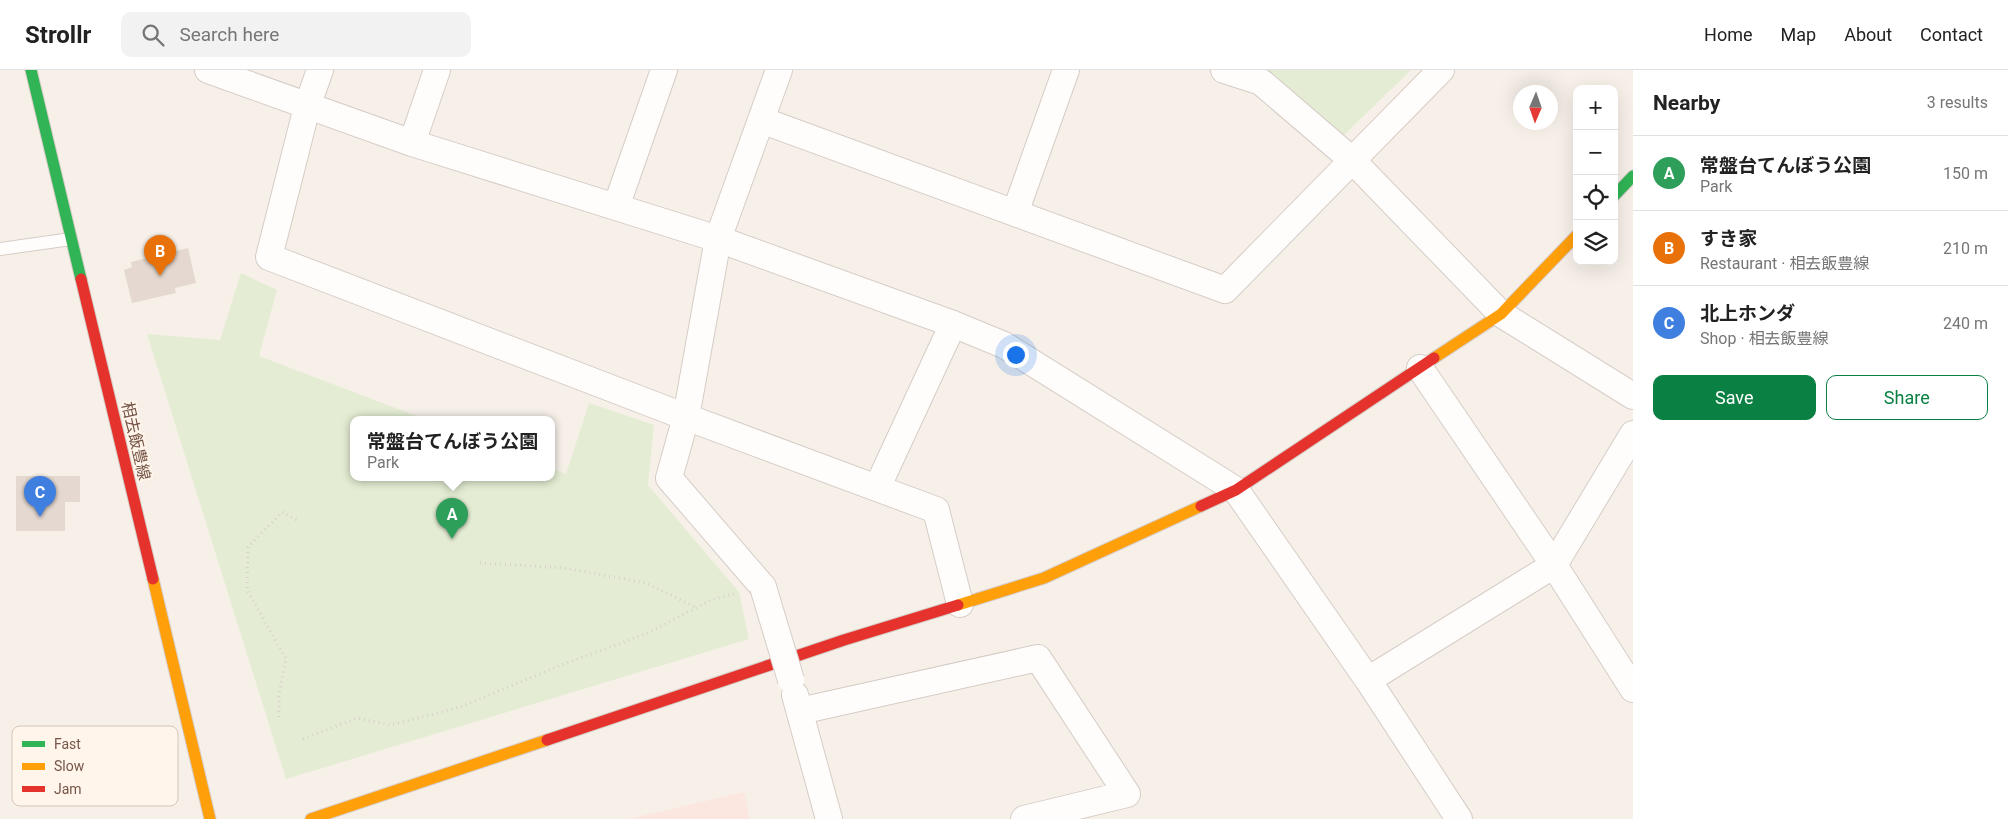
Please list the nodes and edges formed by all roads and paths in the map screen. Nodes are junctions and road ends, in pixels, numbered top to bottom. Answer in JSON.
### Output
{"nodes":[{"id":1,"x":31,"y":70,"type":"edge"},
{"id":2,"x":208,"y":70,"type":"edge"},
{"id":3,"x":320,"y":70,"type":"edge"},
{"id":4,"x":437,"y":70,"type":"edge"},
{"id":5,"x":664,"y":70,"type":"edge"},
{"id":6,"x":779,"y":70,"type":"edge"},
{"id":7,"x":1066,"y":70,"type":"edge"},
{"id":8,"x":1224,"y":70,"type":"edge"},
{"id":9,"x":1441,"y":70,"type":"edge"},
{"id":10,"x":307,"y":107,"type":"junction"},
{"id":11,"x":761,"y":120,"type":"junction"},
{"id":12,"x":412,"y":143,"type":"junction"},
{"id":13,"x":1352,"y":160,"type":"junction"},
{"id":14,"x":1633,"y":176,"type":"edge"},
{"id":15,"x":1618,"y":192,"type":"edge"},
{"id":16,"x":616,"y":207,"type":"junction"},
{"id":17,"x":1015,"y":213,"type":"junction"},
{"id":18,"x":71,"y":239,"type":"junction"},
{"id":19,"x":718,"y":239,"type":"junction"},
{"id":20,"x":1573,"y":239,"type":"edge"},
{"id":21,"x":0,"y":248,"type":"edge"},
{"id":22,"x":1501,"y":314,"type":"junction"},
{"id":23,"x":953,"y":324,"type":"junction"},
{"id":24,"x":1420,"y":368,"type":"junction"},
{"id":25,"x":1633,"y":396,"type":"edge"},
{"id":26,"x":686,"y":417,"type":"junction"},
{"id":27,"x":1633,"y":434,"type":"edge"},
{"id":28,"x":877,"y":488,"type":"junction"},
{"id":29,"x":1236,"y":490,"type":"junction"},
{"id":30,"x":299,"y":521,"type":"dead end"},
{"id":31,"x":480,"y":563,"type":"dead end"},
{"id":32,"x":1554,"y":565,"type":"junction"},
{"id":33,"x":763,"y":587,"type":"junction"},
{"id":34,"x":960,"y":604,"type":"junction"},
{"id":35,"x":696,"y":608,"type":"junction"},
{"id":36,"x":1368,"y":680,"type":"junction"},
{"id":37,"x":1633,"y":689,"type":"edge"},
{"id":38,"x":800,"y":711,"type":"junction"},
{"id":39,"x":279,"y":717,"type":"dead end"},
{"id":40,"x":303,"y":739,"type":"dead end"},
{"id":41,"x":210,"y":819,"type":"edge"},
{"id":42,"x":311,"y":819,"type":"edge"},
{"id":43,"x":829,"y":819,"type":"edge"},
{"id":44,"x":1024,"y":819,"type":"edge"},
{"id":45,"x":1459,"y":819,"type":"edge"}],
"edges":[{"from":1,"to":18,"type":"street","name":"相去飯豊線"},
{"from":2,"to":10,"type":"street"},
{"from":3,"to":10,"type":"street"},
{"from":4,"to":12,"type":"street"},
{"from":5,"to":16,"type":"street"},
{"from":6,"to":11,"type":"street"},
{"from":7,"to":17,"type":"street"},
{"from":8,"to":13,"type":"street"},
{"from":9,"to":13,"type":"street"},
{"from":10,"to":12,"type":"street"},
{"from":10,"to":26,"type":"street"},
{"from":11,"to":17,"type":"street"},
{"from":11,"to":19,"type":"street"},
{"from":12,"to":16,"type":"street"},
{"from":13,"to":17,"type":"street"},
{"from":13,"to":22,"type":"street"},
{"from":14,"to":15,"type":"street"},
{"from":16,"to":19,"type":"street"},
{"from":18,"to":21,"type":"lane"},
{"from":18,"to":41,"type":"street","name":"相去飯豊線"},
{"from":19,"to":23,"type":"street"},
{"from":19,"to":26,"type":"street"},
{"from":20,"to":22,"type":"street"},
{"from":22,"to":24,"type":"street"},
{"from":22,"to":25,"type":"street"},
{"from":23,"to":28,"type":"street"},
{"from":23,"to":29,"type":"street"},
{"from":24,"to":29,"type":"street"},
{"from":24,"to":32,"type":"street"},
{"from":26,"to":28,"type":"street"},
{"from":26,"to":33,"type":"street"},
{"from":27,"to":32,"type":"street"},
{"from":28,"to":34,"type":"street"},
{"from":29,"to":34,"type":"street"},
{"from":29,"to":36,"type":"street"},
{"from":30,"to":39,"type":"path"},
{"from":31,"to":35,"type":"path"},
{"from":32,"to":36,"type":"street"},
{"from":32,"to":37,"type":"street"},
{"from":33,"to":35,"type":"path"},
{"from":33,"to":38,"type":"street","bridge":true},
{"from":34,"to":42,"type":"street"},
{"from":35,"to":40,"type":"path"},
{"from":36,"to":45,"type":"street"},
{"from":38,"to":43,"type":"street"},
{"from":38,"to":44,"type":"street"}]}
